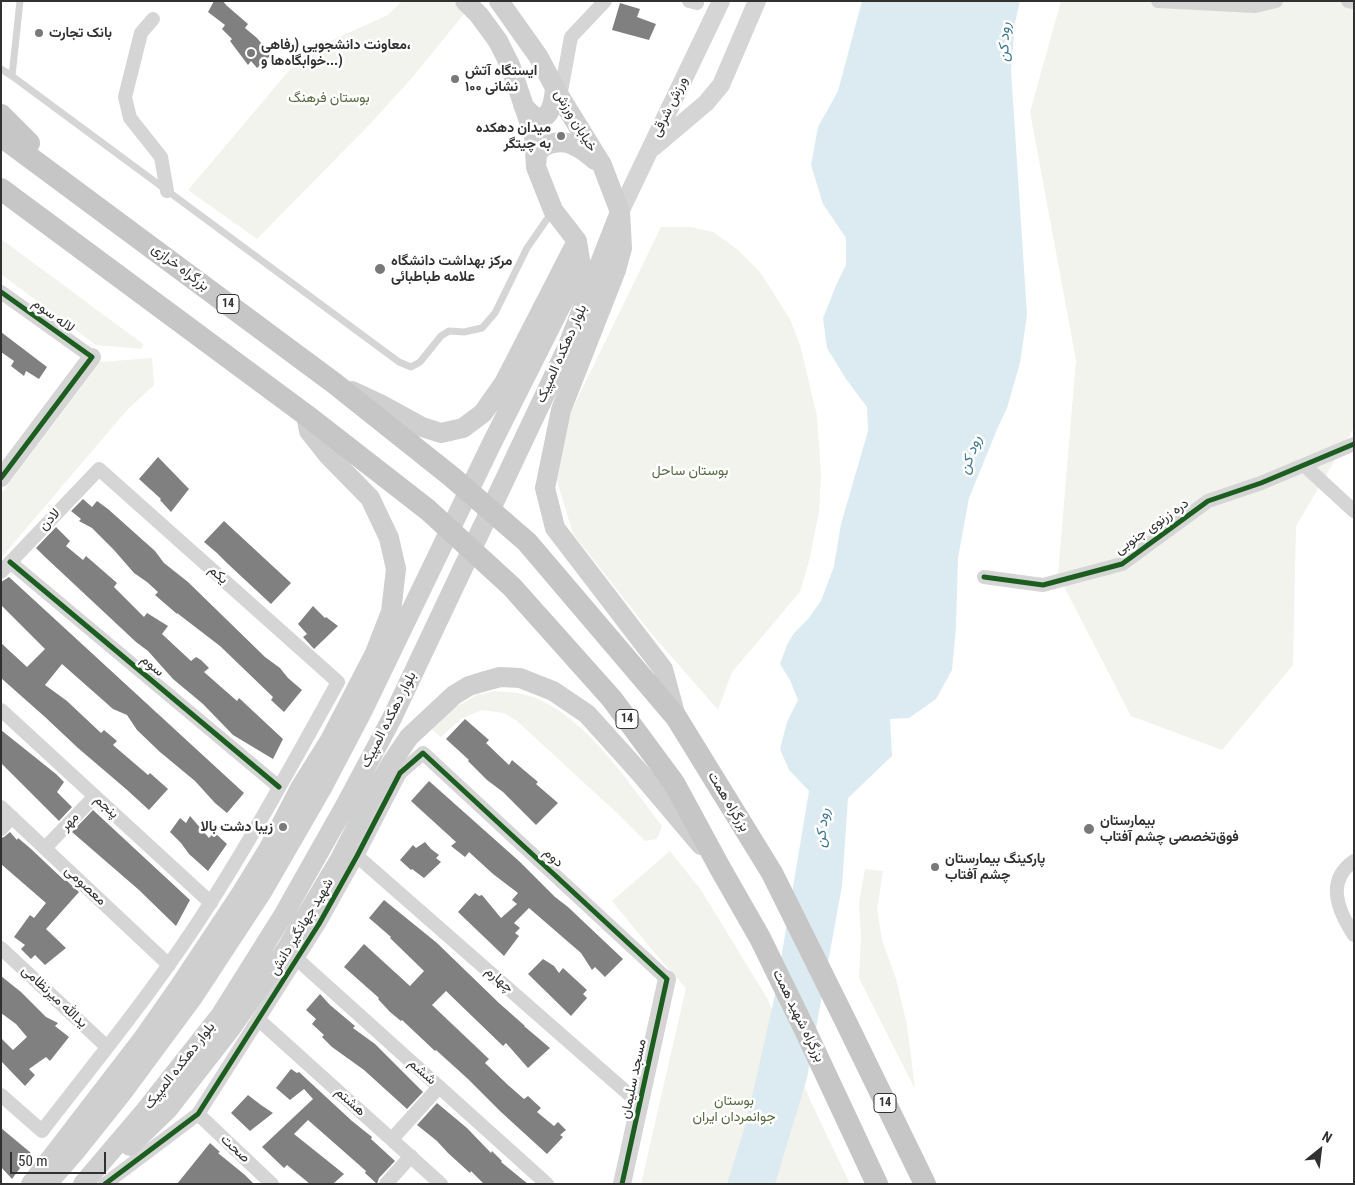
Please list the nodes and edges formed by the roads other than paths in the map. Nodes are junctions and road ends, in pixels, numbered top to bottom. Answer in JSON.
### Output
{"nodes":[{"id":1,"x":20,"y":1,"type":"edge"},
{"id":2,"x":465,"y":1,"type":"edge"},
{"id":3,"x":498,"y":1,"type":"edge"},
{"id":4,"x":605,"y":1,"type":"edge"},
{"id":5,"x":721,"y":1,"type":"edge"},
{"id":6,"x":757,"y":1,"type":"edge"},
{"id":7,"x":1158,"y":1,"type":"edge"},
{"id":8,"x":1276,"y":1,"type":"edge"},
{"id":9,"x":1348,"y":1,"type":"edge"},
{"id":10,"x":1354,"y":2,"type":"edge"},
{"id":11,"x":153,"y":19,"type":"dead end"},
{"id":12,"x":1,"y":69,"type":"edge"},
{"id":13,"x":12,"y":76,"type":"junction"},
{"id":14,"x":558,"y":93,"type":"junction"},
{"id":15,"x":523,"y":105,"type":"junction"},
{"id":16,"x":1,"y":115,"type":"edge"},
{"id":17,"x":1,"y":136,"type":"edge"},
{"id":18,"x":650,"y":150,"type":"junction"},
{"id":19,"x":602,"y":165,"type":"junction"},
{"id":20,"x":536,"y":167,"type":"junction"},
{"id":21,"x":1,"y":189,"type":"edge"},
{"id":22,"x":167,"y":191,"type":"junction"},
{"id":23,"x":77,"y":192,"type":"junction"},
{"id":24,"x":553,"y":210,"type":"junction"},
{"id":25,"x":620,"y":212,"type":"junction"},
{"id":26,"x":577,"y":241,"type":"junction"},
{"id":27,"x":1,"y":292,"type":"edge"},
{"id":28,"x":92,"y":357,"type":"joint"},
{"id":29,"x":334,"y":383,"type":"junction"},
{"id":30,"x":306,"y":415,"type":"junction"},
{"id":31,"x":1354,"y":444,"type":"edge"},
{"id":32,"x":1304,"y":465,"type":"junction"},
{"id":33,"x":99,"y":468,"type":"joint"},
{"id":34,"x":452,"y":476,"type":"joint"},
{"id":35,"x":1,"y":478,"type":"edge"},
{"id":36,"x":1354,"y":511,"type":"edge"},
{"id":37,"x":6,"y":567,"type":"edge"},
{"id":38,"x":984,"y":577,"type":"dead end"},
{"id":39,"x":1,"y":710,"type":"edge"},
{"id":40,"x":676,"y":717,"type":"junction"},
{"id":41,"x":424,"y":753,"type":"joint"},
{"id":42,"x":279,"y":787,"type":"junction"},
{"id":43,"x":95,"y":796,"type":"junction"},
{"id":44,"x":6,"y":812,"type":"edge"},
{"id":45,"x":1,"y":829,"type":"edge"},
{"id":46,"x":45,"y":848,"type":"junction"},
{"id":47,"x":357,"y":856,"type":"junction"},
{"id":48,"x":1354,"y":861,"type":"edge"},
{"id":49,"x":720,"y":868,"type":"junction"},
{"id":50,"x":211,"y":903,"type":"junction"},
{"id":51,"x":1354,"y":935,"type":"edge"},
{"id":52,"x":1,"y":948,"type":"edge"},
{"id":53,"x":297,"y":960,"type":"junction"},
{"id":54,"x":169,"y":964,"type":"junction"},
{"id":55,"x":667,"y":979,"type":"joint"},
{"id":56,"x":259,"y":1020,"type":"junction"},
{"id":57,"x":108,"y":1047,"type":"junction"},
{"id":58,"x":439,"y":1087,"type":"junction"},
{"id":59,"x":1,"y":1094,"type":"edge"},
{"id":60,"x":640,"y":1104,"type":"junction"},
{"id":61,"x":198,"y":1114,"type":"junction"},
{"id":62,"x":392,"y":1139,"type":"junction"},
{"id":63,"x":411,"y":1156,"type":"junction"},
{"id":64,"x":873,"y":1176,"type":"edge"},
{"id":65,"x":35,"y":1184,"type":"edge"},
{"id":66,"x":83,"y":1184,"type":"edge"},
{"id":67,"x":91,"y":1184,"type":"edge"},
{"id":68,"x":105,"y":1184,"type":"edge"},
{"id":69,"x":272,"y":1184,"type":"edge"},
{"id":70,"x":386,"y":1184,"type":"edge"},
{"id":71,"x":441,"y":1184,"type":"edge"},
{"id":72,"x":547,"y":1184,"type":"edge"},
{"id":73,"x":622,"y":1184,"type":"edge"},
{"id":74,"x":925,"y":1184,"type":"edge"}],
"edges":[{"from":1,"to":13,"type":"lane"},
{"from":2,"to":15,"type":"main road"},
{"from":3,"to":14,"type":"main road","name":"خیابان ورزش"},
{"from":4,"to":14,"type":"street"},
{"from":5,"to":18,"type":"street","name":"ورزش شرقی"},
{"from":6,"to":18,"type":"street"},
{"from":7,"to":8,"type":"street"},
{"from":9,"to":10,"type":"street"},
{"from":11,"to":22,"type":"street"},
{"from":12,"to":13,"type":"lane"},
{"from":13,"to":22,"type":"lane"},
{"from":14,"to":15,"type":"main road"},
{"from":14,"to":19,"type":"main road","name":"خیابان ورزش"},
{"from":15,"to":20,"type":"main road"},
{"from":16,"to":23,"type":"highway"},
{"from":17,"to":23,"type":"highway","name":"بزرگراه خرازی","number":"14"},
{"from":18,"to":25,"type":"street","name":"ورزش شرقی"},
{"from":19,"to":20,"type":"main road"},
{"from":19,"to":25,"type":"main road","name":"خیابان ورزش"},
{"from":20,"to":24,"type":"main road"},
{"from":21,"to":30,"type":"highway","number":"14"},
{"from":22,"to":24,"type":"lane"},
{"from":23,"to":29,"type":"highway","name":"بزرگراه خرازی","number":"14"},
{"from":24,"to":26,"type":"main road"},
{"from":25,"to":40,"type":"main road","name":"خیابان ورزش"},
{"from":25,"to":66,"type":"main road","name":"بلوار دهکده المپیک"},
{"from":26,"to":29,"type":"main road"},
{"from":26,"to":65,"type":"main road","name":"بلوار دهکده المپیک"},
{"from":27,"to":28,"type":"street","name":"لاله سوم"},
{"from":28,"to":35,"type":"street"},
{"from":29,"to":34,"type":"highway","name":"بزرگراه خرازی","number":"14"},
{"from":30,"to":49,"type":"highway","number":"14"},
{"from":30,"to":65,"type":"main road"},
{"from":31,"to":32,"type":"street","name":"دره زرنوی جنوبی"},
{"from":32,"to":36,"type":"street"},
{"from":32,"to":38,"type":"street","name":"دره زرنوی جنوبی"},
{"from":33,"to":37,"type":"street","name":"لادن"},
{"from":33,"to":42,"type":"street","name":"یکم"},
{"from":34,"to":40,"type":"highway","name":"بزرگراه همت","number":"14"},
{"from":37,"to":42,"type":"street","name":"سوم"},
{"from":39,"to":43,"type":"street","name":"پنجم"},
{"from":40,"to":74,"type":"highway","name":"بزرگراه همت","number":"14"},
{"from":41,"to":47,"type":"street","name":"شهید جهانگیر دانش"},
{"from":41,"to":55,"type":"street","name":"دوم"},
{"from":42,"to":50,"type":"street"},
{"from":43,"to":46,"type":"street","name":"مهر"},
{"from":43,"to":50,"type":"street","name":"پنجم"},
{"from":44,"to":45,"type":"street"},
{"from":44,"to":46,"type":"street","name":"معصومی"},
{"from":46,"to":54,"type":"street","name":"معصومی"},
{"from":47,"to":53,"type":"street","name":"شهید جهانگیر دانش"},
{"from":47,"to":60,"type":"street","name":"چهارم"},
{"from":48,"to":51,"type":"street"},
{"from":49,"to":64,"type":"highway","name":"بزرگراه شهید همت","number":"14"},
{"from":49,"to":67,"type":"main road"},
{"from":50,"to":54,"type":"street"},
{"from":52,"to":57,"type":"street","name":"یدالله میرنظامی"},
{"from":53,"to":56,"type":"street","name":"شهید جهانگیر دانش"},
{"from":53,"to":58,"type":"street","name":"ششم"},
{"from":54,"to":57,"type":"street"},
{"from":55,"to":60,"type":"street","name":"مسجد سلیمان"},
{"from":56,"to":61,"type":"street","name":"شهید جهانگیر دانش"},
{"from":56,"to":62,"type":"street","name":"هشتم"},
{"from":57,"to":59,"type":"street"},
{"from":58,"to":62,"type":"street"},
{"from":58,"to":72,"type":"street","name":"ششم"},
{"from":60,"to":73,"type":"street","name":"مسجد سلیمان"},
{"from":61,"to":68,"type":"street"},
{"from":61,"to":69,"type":"street","name":"صحت"},
{"from":62,"to":63,"type":"street","name":"هشتم"},
{"from":63,"to":70,"type":"street"},
{"from":63,"to":71,"type":"street","name":"هشتم"}]}
